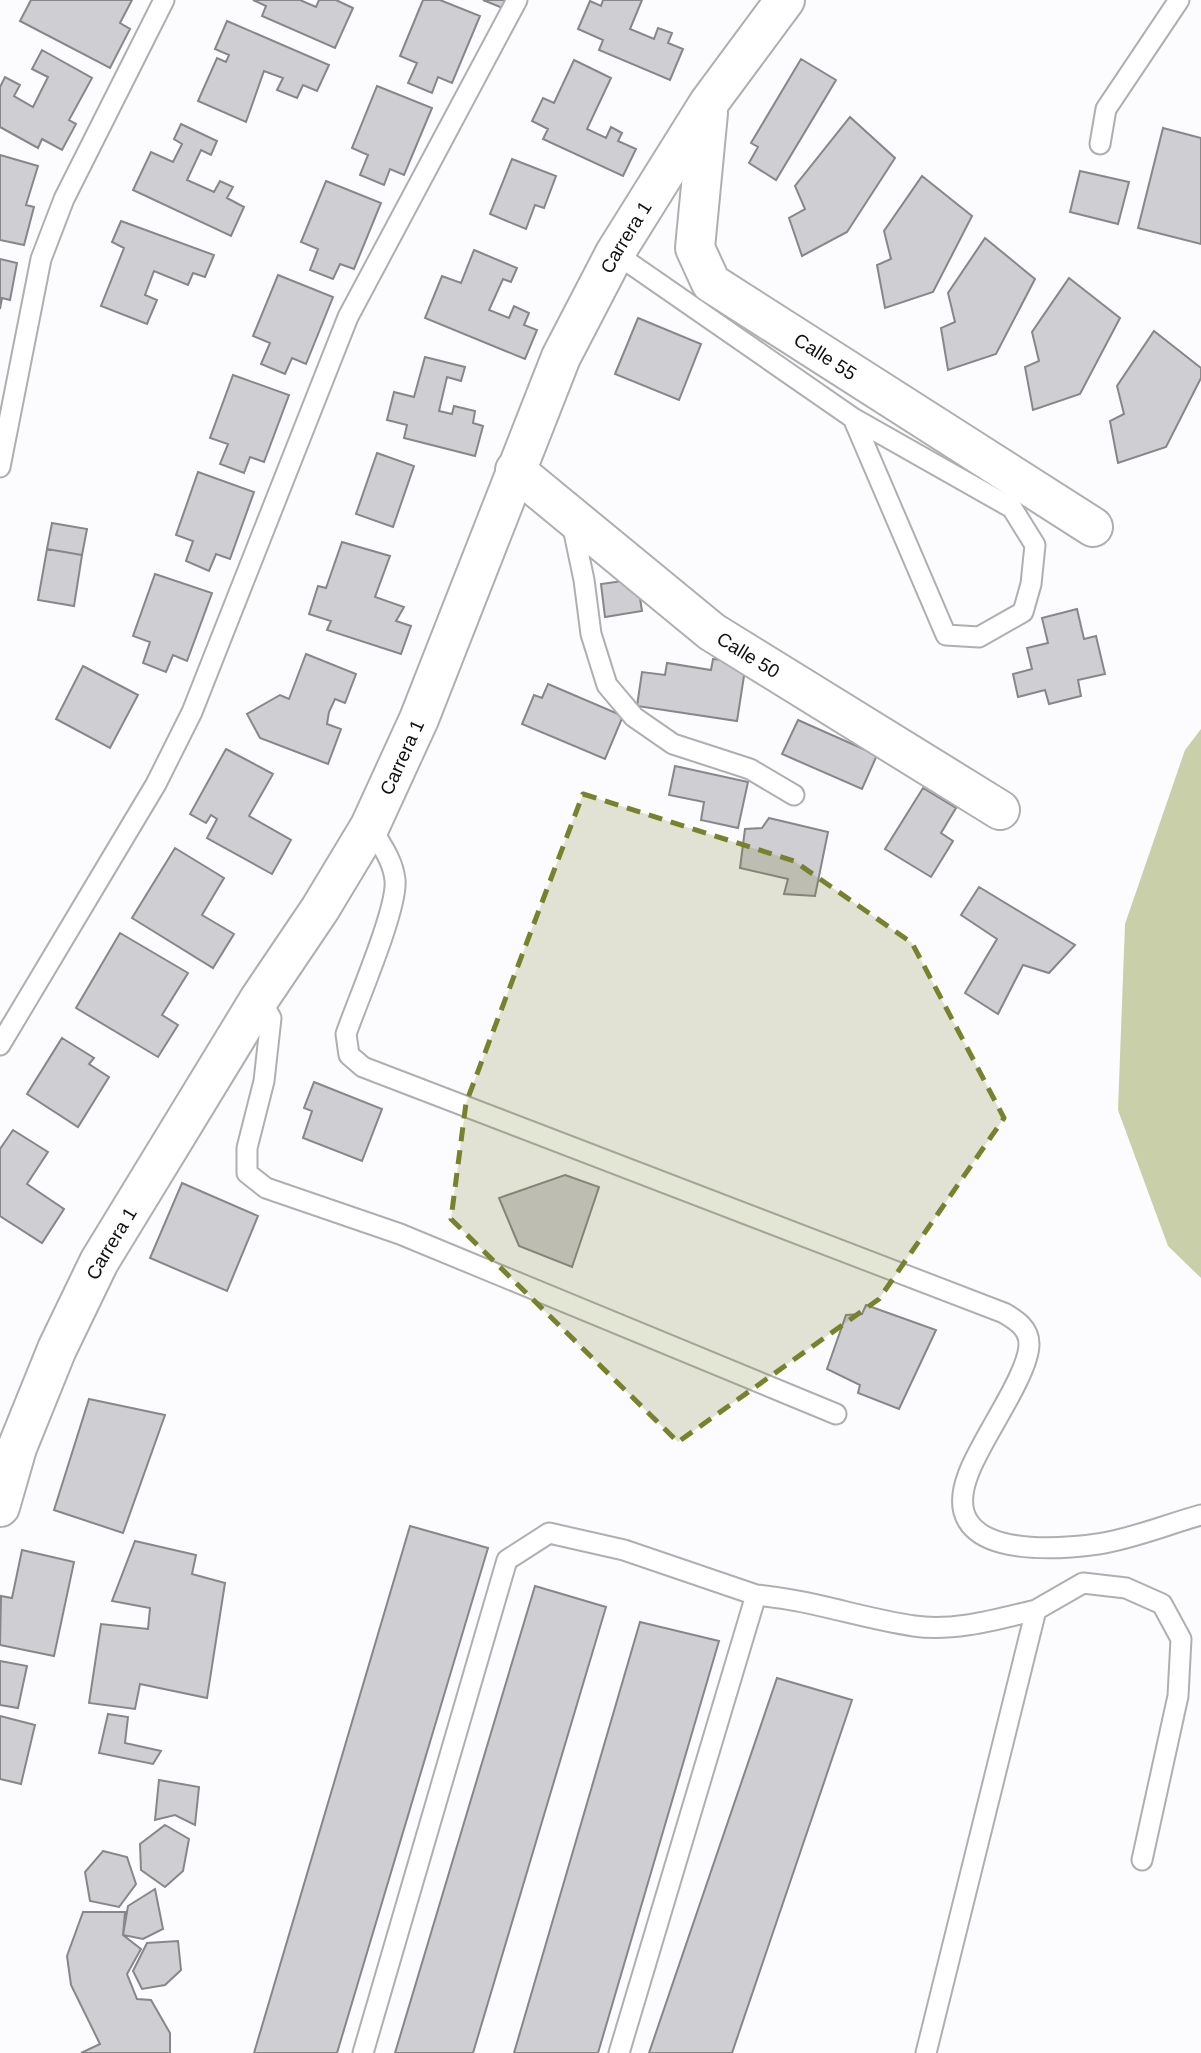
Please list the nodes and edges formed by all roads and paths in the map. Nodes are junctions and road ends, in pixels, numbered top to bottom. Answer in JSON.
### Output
{"nodes":[{"id":1,"x":164,"y":0,"type":"edge"},
{"id":2,"x":517,"y":0,"type":"edge"},
{"id":3,"x":785,"y":0,"type":"edge"},
{"id":4,"x":1180,"y":0,"type":"edge"},
{"id":5,"x":708,"y":104,"type":"junction"},
{"id":6,"x":1100,"y":144,"type":"dead end"},
{"id":7,"x":615,"y":254,"type":"junction"},
{"id":8,"x":853,"y":418,"type":"junction"},
{"id":9,"x":0,"y":467,"type":"edge"},
{"id":10,"x":515,"y":470,"type":"junction"},
{"id":11,"x":571,"y":517,"type":"junction"},
{"id":12,"x":1093,"y":527,"type":"dead end"},
{"id":13,"x":794,"y":795,"type":"dead end"},
{"id":14,"x":1000,"y":810,"type":"dead end"},
{"id":15,"x":370,"y":826,"type":"junction"},
{"id":16,"x":260,"y":998,"type":"junction"},
{"id":17,"x":0,"y":1045,"type":"edge"},
{"id":18,"x":836,"y":1414,"type":"dead end"},
{"id":19,"x":0,"y":1507,"type":"edge"},
{"id":20,"x":1201,"y":1515,"type":"edge"},
{"id":21,"x":756,"y":1595,"type":"junction"},
{"id":22,"x":1036,"y":1610,"type":"junction"},
{"id":23,"x":1142,"y":1860,"type":"dead end"},
{"id":24,"x":363,"y":2053,"type":"edge"},
{"id":25,"x":619,"y":2053,"type":"edge"},
{"id":26,"x":926,"y":2053,"type":"edge"}],
"edges":[{"from":1,"to":9,"type":"lane"},
{"from":2,"to":17,"type":"lane"},
{"from":3,"to":5,"type":"street","name":"Carrera 1"},
{"from":4,"to":6,"type":"lane"},
{"from":5,"to":7,"type":"street","name":"Carrera 1"},
{"from":5,"to":12,"type":"street","name":"Calle 55"},
{"from":7,"to":8,"type":"lane"},
{"from":7,"to":10,"type":"street","name":"Carrera 1"},
{"from":8,"to":8,"type":"lane"},
{"from":10,"to":11,"type":"street","name":"Calle 50"},
{"from":10,"to":15,"type":"street","name":"Carrera 1"},
{"from":11,"to":13,"type":"lane"},
{"from":11,"to":14,"type":"street","name":"Calle 50"},
{"from":15,"to":16,"type":"street","name":"Carrera 1"},
{"from":15,"to":20,"type":"lane"},
{"from":16,"to":18,"type":"lane"},
{"from":16,"to":19,"type":"street","name":"Carrera 1"},
{"from":21,"to":22,"type":"lane"},
{"from":21,"to":24,"type":"lane"},
{"from":21,"to":25,"type":"lane"},
{"from":22,"to":23,"type":"lane"},
{"from":22,"to":26,"type":"lane"}]}
